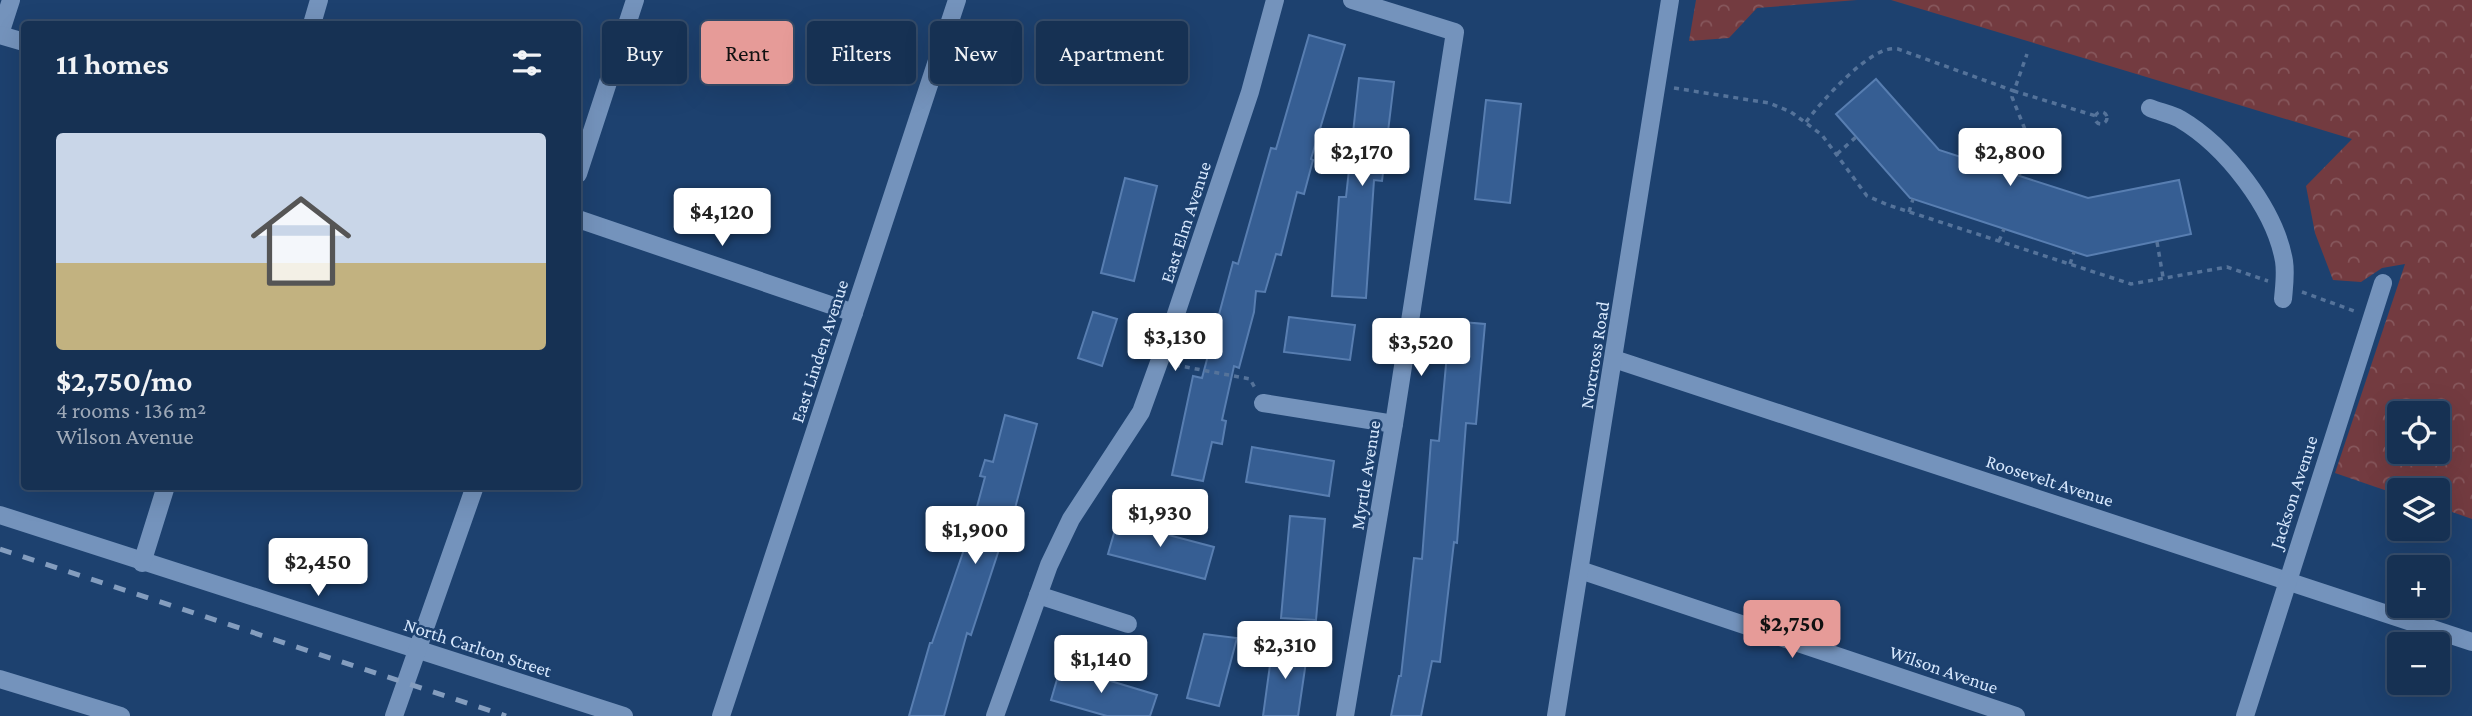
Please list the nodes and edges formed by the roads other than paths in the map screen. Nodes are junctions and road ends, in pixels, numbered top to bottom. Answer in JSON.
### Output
{"nodes":[{"id":1,"x":11,"y":0,"type":"edge"},
{"id":2,"x":319,"y":0,"type":"edge"},
{"id":3,"x":635,"y":0,"type":"edge"},
{"id":4,"x":957,"y":0,"type":"edge"},
{"id":5,"x":1275,"y":0,"type":"edge"},
{"id":6,"x":1352,"y":0,"type":"edge"},
{"id":7,"x":1670,"y":0,"type":"edge"},
{"id":8,"x":313,"y":21,"type":"edge"},
{"id":9,"x":0,"y":34,"type":"edge"},
{"id":10,"x":21,"y":41,"type":"edge"},
{"id":11,"x":2150,"y":108,"type":"dead end"},
{"id":12,"x":581,"y":164,"type":"edge"},
{"id":13,"x":581,"y":220,"type":"edge"},
{"id":14,"x":2383,"y":283,"type":"dead end"},
{"id":15,"x":2283,"y":293,"type":"road end"},
{"id":16,"x":854,"y":313,"type":"junction"},
{"id":17,"x":1615,"y":359,"type":"junction"},
{"id":18,"x":1263,"y":403,"type":"road end"},
{"id":19,"x":1394,"y":424,"type":"junction"},
{"id":20,"x":165,"y":490,"type":"edge"},
{"id":21,"x":474,"y":490,"type":"edge"},
{"id":22,"x":0,"y":515,"type":"edge"},
{"id":23,"x":142,"y":563,"type":"junction"},
{"id":24,"x":1580,"y":570,"type":"junction"},
{"id":25,"x":2287,"y":581,"type":"junction"},
{"id":26,"x":1038,"y":595,"type":"junction"},
{"id":27,"x":1128,"y":624,"type":"dead end"},
{"id":28,"x":2472,"y":642,"type":"edge"},
{"id":29,"x":417,"y":649,"type":"junction"},
{"id":30,"x":0,"y":679,"type":"edge"},
{"id":31,"x":86,"y":711,"type":"edge"},
{"id":32,"x":121,"y":716,"type":"edge"},
{"id":33,"x":394,"y":716,"type":"edge"},
{"id":34,"x":624,"y":716,"type":"edge"},
{"id":35,"x":721,"y":716,"type":"edge"},
{"id":36,"x":995,"y":716,"type":"edge"},
{"id":37,"x":1345,"y":716,"type":"edge"},
{"id":38,"x":1556,"y":716,"type":"edge"},
{"id":39,"x":2016,"y":716,"type":"edge"},
{"id":40,"x":2245,"y":716,"type":"edge"}],
"edges":[{"from":1,"to":9,"type":"street"},
{"from":2,"to":8,"type":"street"},
{"from":3,"to":12,"type":"street"},
{"from":4,"to":16,"type":"street","name":"East Linden Avenue"},
{"from":5,"to":26,"type":"street","name":"East Elm Avenue"},
{"from":6,"to":19,"type":"street","name":"Myrtle Avenue"},
{"from":7,"to":17,"type":"street","name":"Norcross Road"},
{"from":9,"to":10,"type":"street"},
{"from":11,"to":15,"type":"street"},
{"from":13,"to":16,"type":"street"},
{"from":14,"to":25,"type":"street","name":"Jackson Avenue"},
{"from":16,"to":35,"type":"street","name":"East Linden Avenue"},
{"from":17,"to":24,"type":"street","name":"Norcross Road"},
{"from":17,"to":25,"type":"street","name":"Roosevelt Avenue"},
{"from":18,"to":19,"type":"street"},
{"from":19,"to":37,"type":"street","name":"Myrtle Avenue"},
{"from":20,"to":23,"type":"street"},
{"from":21,"to":29,"type":"street"},
{"from":22,"to":23,"type":"street","name":"North Carlton Street"},
{"from":23,"to":29,"type":"street","name":"North Carlton Street"},
{"from":24,"to":38,"type":"street","name":"Norcross Road"},
{"from":24,"to":39,"type":"street","name":"Wilson Avenue"},
{"from":25,"to":28,"type":"street","name":"Roosevelt Avenue"},
{"from":25,"to":40,"type":"street","name":"Jackson Avenue"},
{"from":26,"to":27,"type":"street"},
{"from":26,"to":36,"type":"street","name":"East Elm Avenue"},
{"from":29,"to":33,"type":"street"},
{"from":29,"to":34,"type":"street","name":"North Carlton Street"},
{"from":30,"to":31,"type":"street"},
{"from":31,"to":32,"type":"street"}]}
